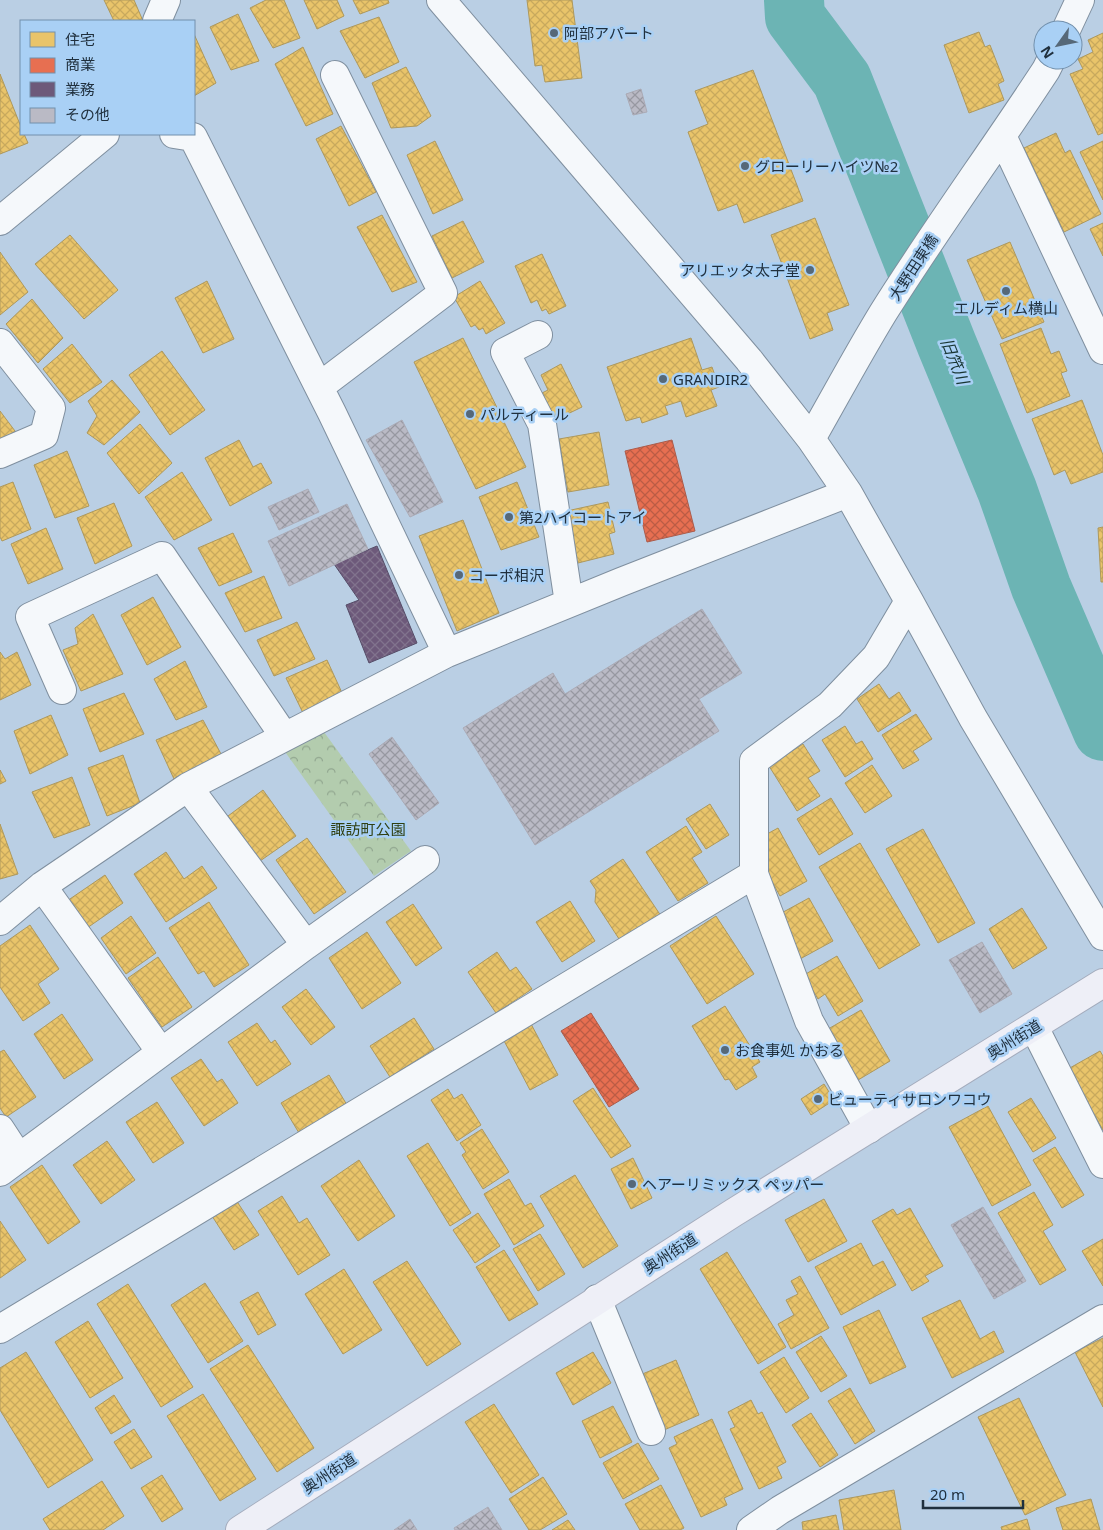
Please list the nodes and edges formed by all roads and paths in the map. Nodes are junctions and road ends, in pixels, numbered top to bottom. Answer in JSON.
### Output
{"nodes":[{"id":1,"x":441,"y":0,"type":"edge"},
{"id":2,"x":1081,"y":0,"type":"edge"},
{"id":3,"x":1071,"y":20,"type":"edge"},
{"id":4,"x":1046,"y":70,"type":"edge"},
{"id":5,"x":335,"y":75,"type":"dead end"},
{"id":6,"x":104,"y":135,"type":"edge"},
{"id":7,"x":180,"y":135,"type":"edge"},
{"id":8,"x":1002,"y":136,"type":"junction"},
{"id":9,"x":0,"y":220,"type":"edge"},
{"id":10,"x":538,"y":336,"type":"dead end"},
{"id":11,"x":0,"y":343,"type":"edge"},
{"id":12,"x":1103,"y":350,"type":"edge"},
{"id":13,"x":319,"y":387,"type":"junction"},
{"id":14,"x":811,"y":439,"type":"junction"},
{"id":15,"x":0,"y":454,"type":"edge"},
{"id":16,"x":848,"y":493,"type":"junction"},
{"id":17,"x":910,"y":601,"type":"junction"},
{"id":18,"x":568,"y":603,"type":"junction"},
{"id":19,"x":447,"y":653,"type":"junction"},
{"id":20,"x":62,"y":690,"type":"dead end"},
{"id":21,"x":284,"y":736,"type":"junction"},
{"id":22,"x":188,"y":787,"type":"junction"},
{"id":23,"x":425,"y":860,"type":"dead end"},
{"id":24,"x":754,"y":874,"type":"junction"},
{"id":25,"x":42,"y":886,"type":"junction"},
{"id":26,"x":0,"y":921,"type":"edge"},
{"id":27,"x":1103,"y":936,"type":"edge"},
{"id":28,"x":306,"y":945,"type":"junction"},
{"id":29,"x":1103,"y":983,"type":"edge"},
{"id":30,"x":1034,"y":1027,"type":"junction"},
{"id":31,"x":161,"y":1052,"type":"junction"},
{"id":32,"x":0,"y":1129,"type":"edge"},
{"id":33,"x":869,"y":1129,"type":"junction"},
{"id":34,"x":1103,"y":1164,"type":"edge"},
{"id":35,"x":10,"y":1165,"type":"edge"},
{"id":36,"x":597,"y":1300,"type":"junction"},
{"id":37,"x":1103,"y":1319,"type":"edge"},
{"id":38,"x":0,"y":1329,"type":"edge"},
{"id":39,"x":651,"y":1432,"type":"dead end"},
{"id":40,"x":782,"y":1520,"type":"edge"},
{"id":41,"x":240,"y":1530,"type":"edge"},
{"id":42,"x":751,"y":1530,"type":"edge"}],
"edges":[{"from":1,"to":14,"type":"street"},
{"from":2,"to":3,"type":"street"},
{"from":4,"to":8,"type":"street","name":"大野田東橋"},
{"from":5,"to":13,"type":"street"},
{"from":6,"to":9,"type":"street"},
{"from":7,"to":13,"type":"street"},
{"from":8,"to":12,"type":"street"},
{"from":8,"to":14,"type":"street","name":"大野田東橋"},
{"from":10,"to":18,"type":"street"},
{"from":11,"to":15,"type":"street"},
{"from":13,"to":19,"type":"street"},
{"from":14,"to":16,"type":"street"},
{"from":16,"to":17,"type":"street"},
{"from":16,"to":18,"type":"street"},
{"from":17,"to":24,"type":"street"},
{"from":17,"to":27,"type":"street"},
{"from":18,"to":19,"type":"street"},
{"from":19,"to":21,"type":"street"},
{"from":20,"to":21,"type":"street"},
{"from":21,"to":22,"type":"street"},
{"from":22,"to":25,"type":"street"},
{"from":22,"to":28,"type":"street"},
{"from":23,"to":28,"type":"street"},
{"from":24,"to":33,"type":"street"},
{"from":24,"to":38,"type":"street"},
{"from":25,"to":26,"type":"street"},
{"from":25,"to":31,"type":"street"},
{"from":28,"to":31,"type":"street"},
{"from":29,"to":30,"type":"main road","name":"奥州街道"},
{"from":30,"to":33,"type":"main road","name":"奥州街道"},
{"from":30,"to":34,"type":"street"},
{"from":31,"to":35,"type":"street"},
{"from":32,"to":35,"type":"street"},
{"from":33,"to":36,"type":"main road","name":"奥州街道"},
{"from":36,"to":39,"type":"street"},
{"from":36,"to":41,"type":"main road","name":"奥州街道"},
{"from":37,"to":40,"type":"street"},
{"from":40,"to":42,"type":"street"}]}
